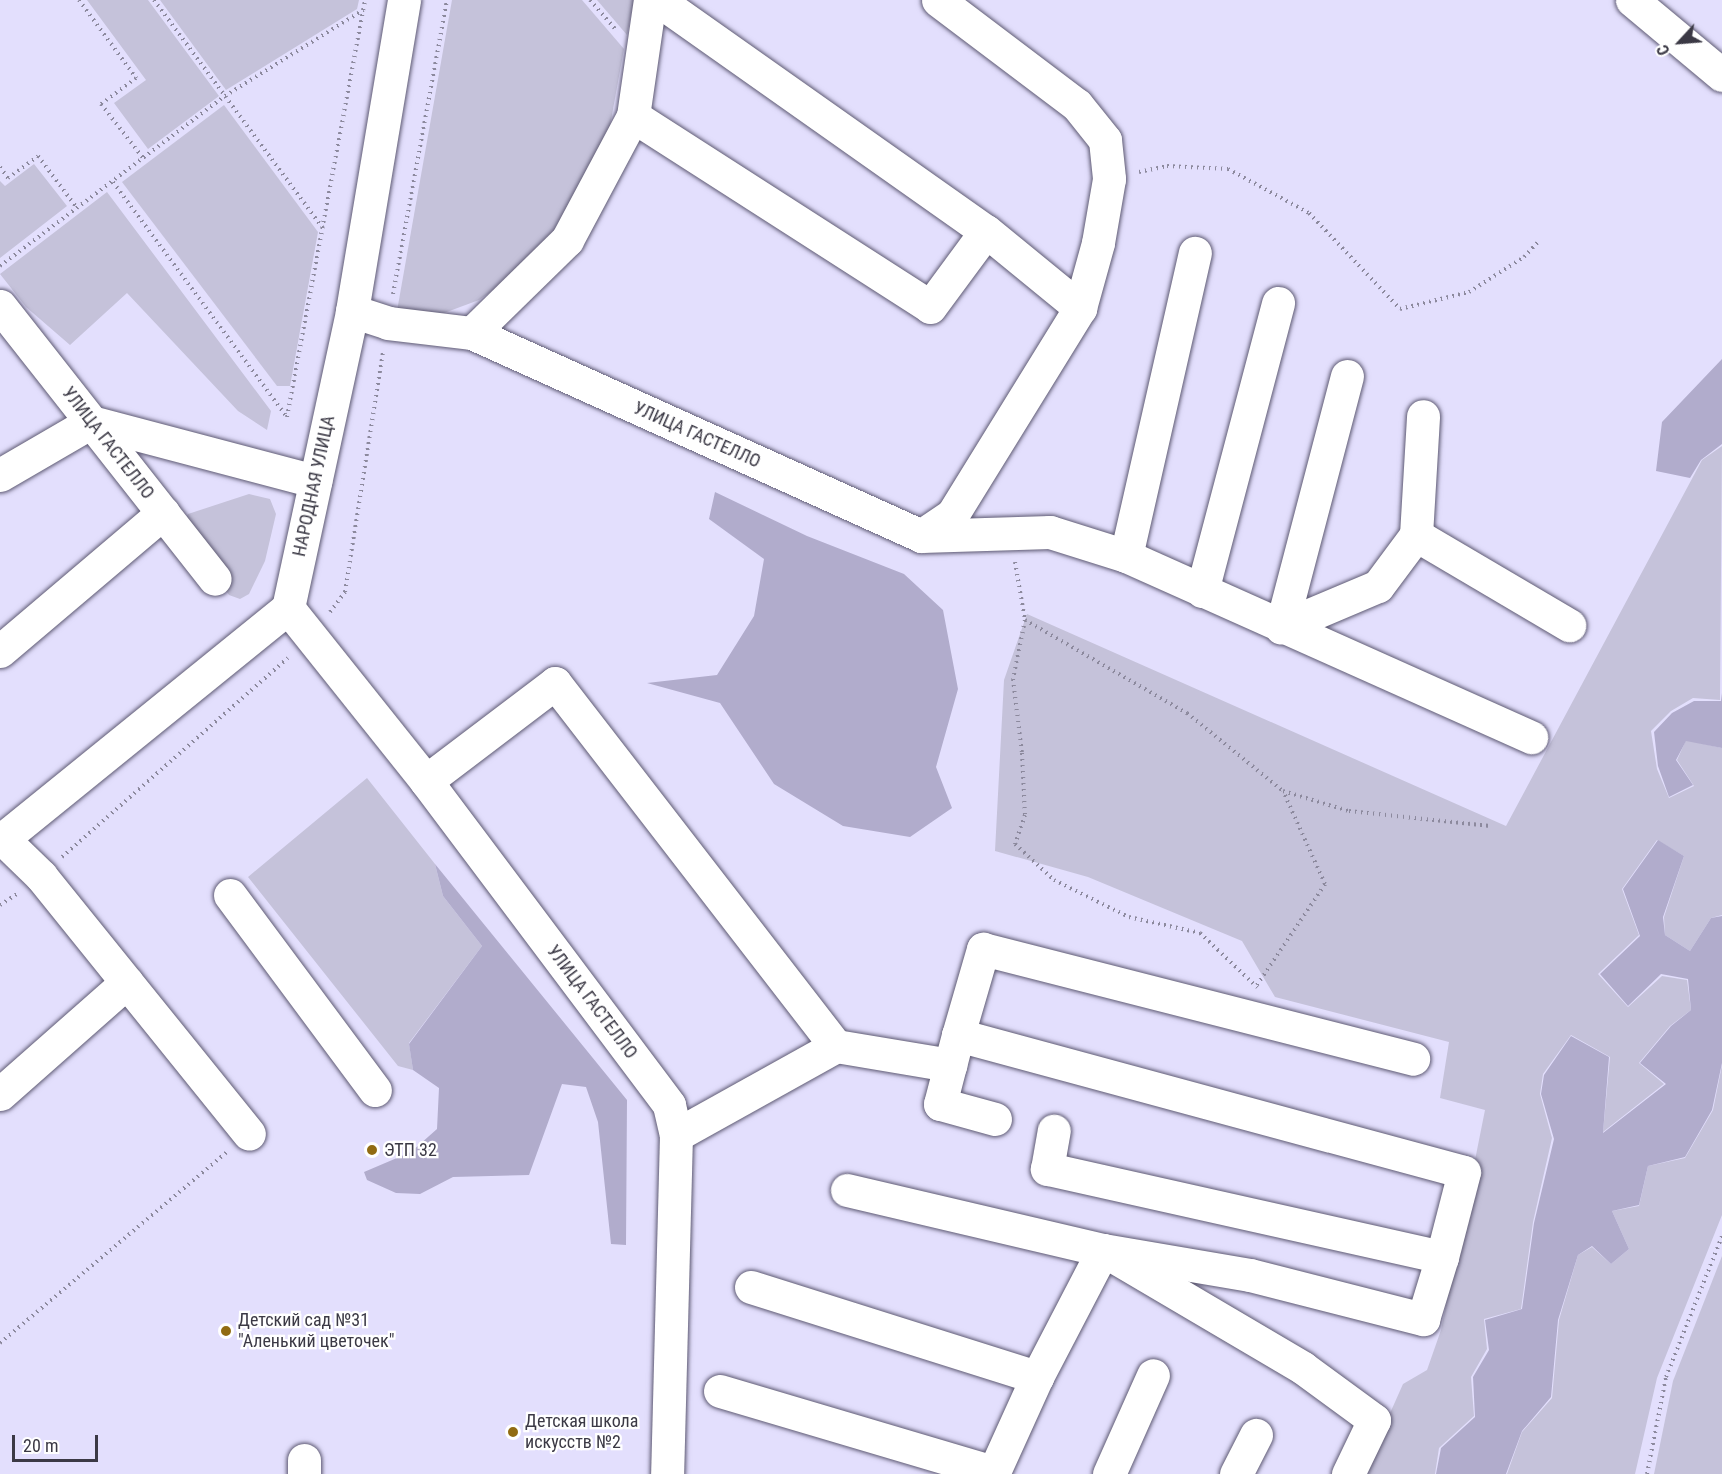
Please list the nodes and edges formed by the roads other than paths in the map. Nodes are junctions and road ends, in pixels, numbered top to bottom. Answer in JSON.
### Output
{"nodes":[{"id":1,"x":404,"y":0,"type":"edge"},
{"id":2,"x":650,"y":0,"type":"edge"},
{"id":3,"x":658,"y":0,"type":"edge"},
{"id":4,"x":938,"y":0,"type":"edge"},
{"id":5,"x":1632,"y":0,"type":"edge"},
{"id":6,"x":1722,"y":75,"type":"edge"},
{"id":7,"x":633,"y":116,"type":"junction"},
{"id":8,"x":986,"y":231,"type":"junction"},
{"id":9,"x":1195,"y":254,"type":"dead end"},
{"id":10,"x":1278,"y":303,"type":"dead end"},
{"id":11,"x":1080,"y":308,"type":"junction"},
{"id":12,"x":352,"y":311,"type":"junction"},
{"id":13,"x":5,"y":322,"type":"edge"},
{"id":14,"x":472,"y":333,"type":"junction"},
{"id":15,"x":1347,"y":375,"type":"dead end"},
{"id":16,"x":1423,"y":416,"type":"dead end"},
{"id":17,"x":91,"y":422,"type":"junction"},
{"id":18,"x":0,"y":475,"type":"edge"},
{"id":19,"x":315,"y":481,"type":"junction"},
{"id":20,"x":163,"y":513,"type":"junction"},
{"id":21,"x":1416,"y":535,"type":"junction"},
{"id":22,"x":921,"y":536,"type":"junction"},
{"id":23,"x":1125,"y":556,"type":"junction"},
{"id":24,"x":215,"y":579,"type":"dead end"},
{"id":25,"x":1202,"y":591,"type":"junction"},
{"id":26,"x":288,"y":608,"type":"junction"},
{"id":27,"x":1569,"y":625,"type":"dead end"},
{"id":28,"x":1281,"y":627,"type":"junction"},
{"id":29,"x":0,"y":651,"type":"edge"},
{"id":30,"x":1531,"y":736,"type":"dead end"},
{"id":31,"x":426,"y":781,"type":"junction"},
{"id":32,"x":2,"y":840,"type":"edge"},
{"id":33,"x":230,"y":896,"type":"dead end"},
{"id":34,"x":127,"y":982,"type":"junction"},
{"id":35,"x":836,"y":1046,"type":"junction"},
{"id":36,"x":954,"y":1050,"type":"junction"},
{"id":37,"x":1413,"y":1059,"type":"dead end"},
{"id":38,"x":375,"y":1090,"type":"dead end"},
{"id":39,"x":0,"y":1094,"type":"edge"},
{"id":40,"x":995,"y":1119,"type":"dead end"},
{"id":41,"x":1054,"y":1131,"type":"dead end"},
{"id":42,"x":249,"y":1134,"type":"road end"},
{"id":43,"x":676,"y":1135,"type":"junction"},
{"id":44,"x":847,"y":1190,"type":"dead end"},
{"id":45,"x":1103,"y":1250,"type":"junction"},
{"id":46,"x":1442,"y":1257,"type":"junction"},
{"id":47,"x":751,"y":1287,"type":"dead end"},
{"id":48,"x":1153,"y":1375,"type":"dead end"},
{"id":49,"x":1037,"y":1377,"type":"junction"},
{"id":50,"x":720,"y":1391,"type":"dead end"},
{"id":51,"x":1256,"y":1435,"type":"dead end"},
{"id":52,"x":993,"y":1473,"type":"edge"},
{"id":53,"x":667,"y":1474,"type":"edge"},
{"id":54,"x":1109,"y":1474,"type":"edge"},
{"id":55,"x":1236,"y":1474,"type":"edge"},
{"id":56,"x":1348,"y":1474,"type":"edge"}],
"edges":[{"from":1,"to":12,"type":"street","name":"НАРОДНАЯ УЛИЦА"},
{"from":2,"to":7,"type":"street"},
{"from":3,"to":8,"type":"street"},
{"from":4,"to":11,"type":"street"},
{"from":5,"to":6,"type":"street"},
{"from":7,"to":8,"type":"street"},
{"from":7,"to":14,"type":"street"},
{"from":8,"to":11,"type":"street"},
{"from":9,"to":23,"type":"street"},
{"from":10,"to":25,"type":"street"},
{"from":11,"to":22,"type":"street"},
{"from":12,"to":14,"type":"street","name":"УЛИЦА ГАСТЕЛЛО"},
{"from":12,"to":19,"type":"street","name":"НАРОДНАЯ УЛИЦА"},
{"from":13,"to":17,"type":"street","name":"УЛИЦА ГАСТЕЛЛО"},
{"from":14,"to":22,"type":"street","name":"УЛИЦА ГАСТЕЛЛО"},
{"from":15,"to":28,"type":"street"},
{"from":16,"to":21,"type":"street"},
{"from":17,"to":18,"type":"street"},
{"from":17,"to":19,"type":"street"},
{"from":17,"to":20,"type":"street","name":"УЛИЦА ГАСТЕЛЛО"},
{"from":19,"to":26,"type":"street","name":"НАРОДНАЯ УЛИЦА"},
{"from":20,"to":24,"type":"street","name":"УЛИЦА ГАСТЕЛЛО"},
{"from":20,"to":29,"type":"street"},
{"from":21,"to":27,"type":"street"},
{"from":21,"to":28,"type":"street"},
{"from":22,"to":23,"type":"street"},
{"from":23,"to":25,"type":"street"},
{"from":25,"to":28,"type":"street"},
{"from":26,"to":31,"type":"street","name":"УЛИЦА ГАСТЕЛЛО"},
{"from":26,"to":32,"type":"street"},
{"from":28,"to":30,"type":"street"},
{"from":31,"to":35,"type":"street"},
{"from":31,"to":43,"type":"street","name":"УЛИЦА ГАСТЕЛЛО"},
{"from":32,"to":34,"type":"street"},
{"from":33,"to":38,"type":"street"},
{"from":34,"to":39,"type":"street"},
{"from":34,"to":42,"type":"street"},
{"from":35,"to":36,"type":"street"},
{"from":35,"to":43,"type":"street"},
{"from":36,"to":37,"type":"street"},
{"from":36,"to":40,"type":"street"},
{"from":36,"to":46,"type":"street"},
{"from":41,"to":46,"type":"street"},
{"from":43,"to":53,"type":"street","name":"УЛИЦА ГАСТЕЛЛО"},
{"from":44,"to":45,"type":"street"},
{"from":45,"to":46,"type":"street"},
{"from":45,"to":49,"type":"street"},
{"from":45,"to":56,"type":"street"},
{"from":47,"to":49,"type":"street"},
{"from":48,"to":54,"type":"street"},
{"from":49,"to":52,"type":"street"},
{"from":50,"to":52,"type":"street"},
{"from":51,"to":55,"type":"street"}]}
